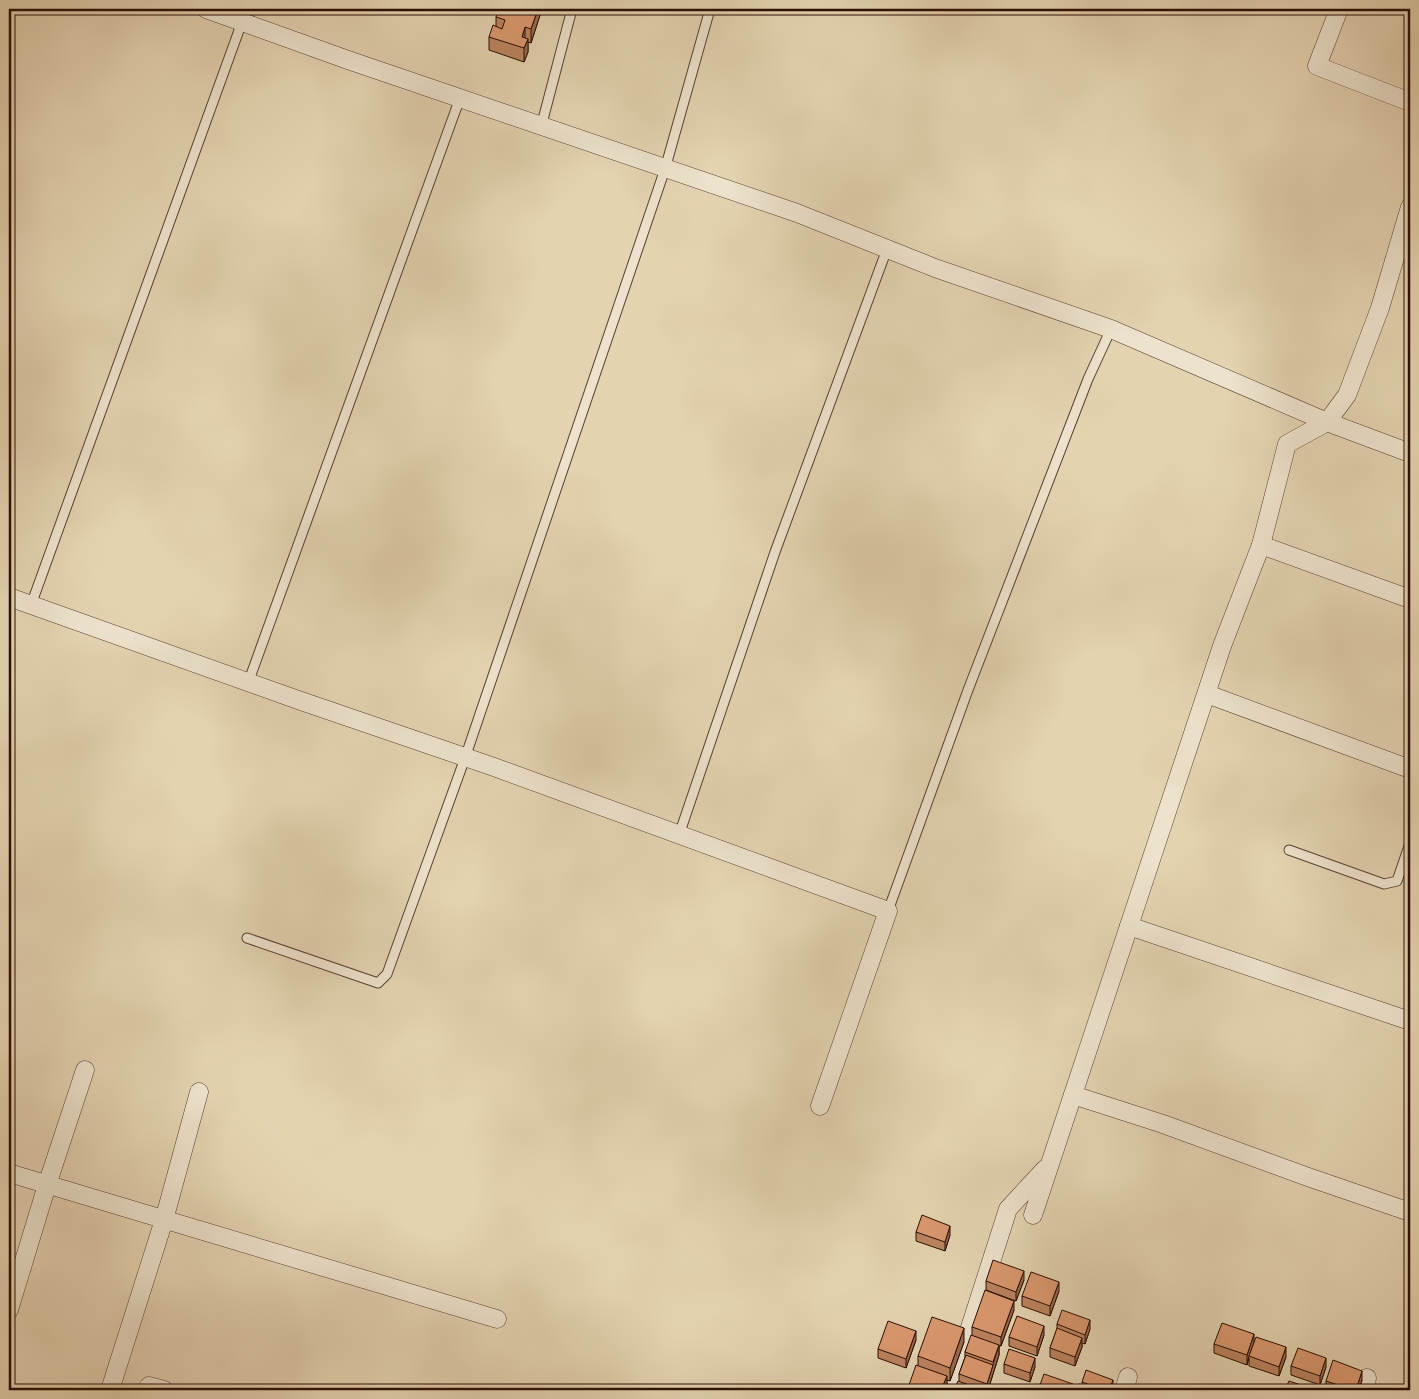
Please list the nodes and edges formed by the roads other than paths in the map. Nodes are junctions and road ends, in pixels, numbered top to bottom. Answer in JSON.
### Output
{"nodes":[{"id":1,"x":206,"y":9,"type":"edge"},
{"id":2,"x":572,"y":9,"type":"edge"},
{"id":3,"x":710,"y":9,"type":"edge"},
{"id":4,"x":1339,"y":9,"type":"edge"},
{"id":5,"x":242,"y":22,"type":"junction"},
{"id":6,"x":460,"y":98,"type":"junction"},
{"id":7,"x":1410,"y":102,"type":"edge"},
{"id":8,"x":542,"y":127,"type":"junction"},
{"id":9,"x":665,"y":169,"type":"junction"},
{"id":10,"x":1410,"y":207,"type":"edge"},
{"id":11,"x":887,"y":249,"type":"junction"},
{"id":12,"x":1111,"y":329,"type":"junction"},
{"id":13,"x":1328,"y":422,"type":"junction"},
{"id":14,"x":1410,"y":453,"type":"edge"},
{"id":15,"x":1261,"y":546,"type":"junction"},
{"id":16,"x":9,"y":597,"type":"edge"},
{"id":17,"x":1410,"y":599,"type":"edge"},
{"id":18,"x":31,"y":605,"type":"junction"},
{"id":19,"x":248,"y":683,"type":"junction"},
{"id":20,"x":1207,"y":694,"type":"junction"},
{"id":21,"x":465,"y":758,"type":"junction"},
{"id":22,"x":1410,"y":769,"type":"edge"},
{"id":23,"x":679,"y":835,"type":"junction"},
{"id":24,"x":1410,"y":843,"type":"edge"},
{"id":25,"x":1289,"y":850,"type":"dead end"},
{"id":26,"x":888,"y":911,"type":"junction"},
{"id":27,"x":1129,"y":926,"type":"junction"},
{"id":28,"x":247,"y":938,"type":"dead end"},
{"id":29,"x":1410,"y":1021,"type":"edge"},
{"id":30,"x":86,"y":1070,"type":"dead end"},
{"id":31,"x":199,"y":1092,"type":"dead end"},
{"id":32,"x":1073,"y":1095,"type":"junction"},
{"id":33,"x":820,"y":1106,"type":"dead end"},
{"id":34,"x":1050,"y":1164,"type":"junction"},
{"id":35,"x":9,"y":1173,"type":"edge"},
{"id":36,"x":46,"y":1185,"type":"junction"},
{"id":37,"x":1410,"y":1212,"type":"edge"},
{"id":38,"x":1033,"y":1215,"type":"dead end"},
{"id":39,"x":164,"y":1220,"type":"junction"},
{"id":40,"x":9,"y":1310,"type":"edge"},
{"id":41,"x":496,"y":1319,"type":"dead end"},
{"id":42,"x":110,"y":1390,"type":"edge"},
{"id":43,"x":950,"y":1390,"type":"edge"}],
"edges":[{"from":1,"to":5,"type":"street"},
{"from":2,"to":8,"type":"lane"},
{"from":3,"to":9,"type":"lane"},
{"from":4,"to":7,"type":"street"},
{"from":5,"to":6,"type":"street"},
{"from":5,"to":18,"type":"lane"},
{"from":6,"to":8,"type":"street"},
{"from":6,"to":19,"type":"lane"},
{"from":8,"to":9,"type":"street"},
{"from":9,"to":11,"type":"street"},
{"from":9,"to":21,"type":"lane"},
{"from":10,"to":13,"type":"street"},
{"from":11,"to":12,"type":"street"},
{"from":11,"to":23,"type":"lane"},
{"from":12,"to":13,"type":"street"},
{"from":12,"to":26,"type":"lane"},
{"from":13,"to":14,"type":"street"},
{"from":13,"to":15,"type":"street"},
{"from":15,"to":17,"type":"street"},
{"from":15,"to":20,"type":"street"},
{"from":16,"to":18,"type":"street"},
{"from":18,"to":19,"type":"street"},
{"from":19,"to":21,"type":"street"},
{"from":20,"to":22,"type":"street"},
{"from":20,"to":27,"type":"street"},
{"from":21,"to":23,"type":"street"},
{"from":21,"to":28,"type":"lane"},
{"from":23,"to":26,"type":"street"},
{"from":24,"to":25,"type":"lane"},
{"from":26,"to":33,"type":"street"},
{"from":27,"to":29,"type":"street"},
{"from":27,"to":32,"type":"street"},
{"from":30,"to":36,"type":"street"},
{"from":31,"to":39,"type":"street"},
{"from":32,"to":34,"type":"street"},
{"from":32,"to":37,"type":"street"},
{"from":34,"to":38,"type":"street"},
{"from":34,"to":43,"type":"street"},
{"from":35,"to":36,"type":"street"},
{"from":36,"to":39,"type":"street"},
{"from":36,"to":40,"type":"street"},
{"from":39,"to":41,"type":"street"},
{"from":39,"to":42,"type":"street"}]}
